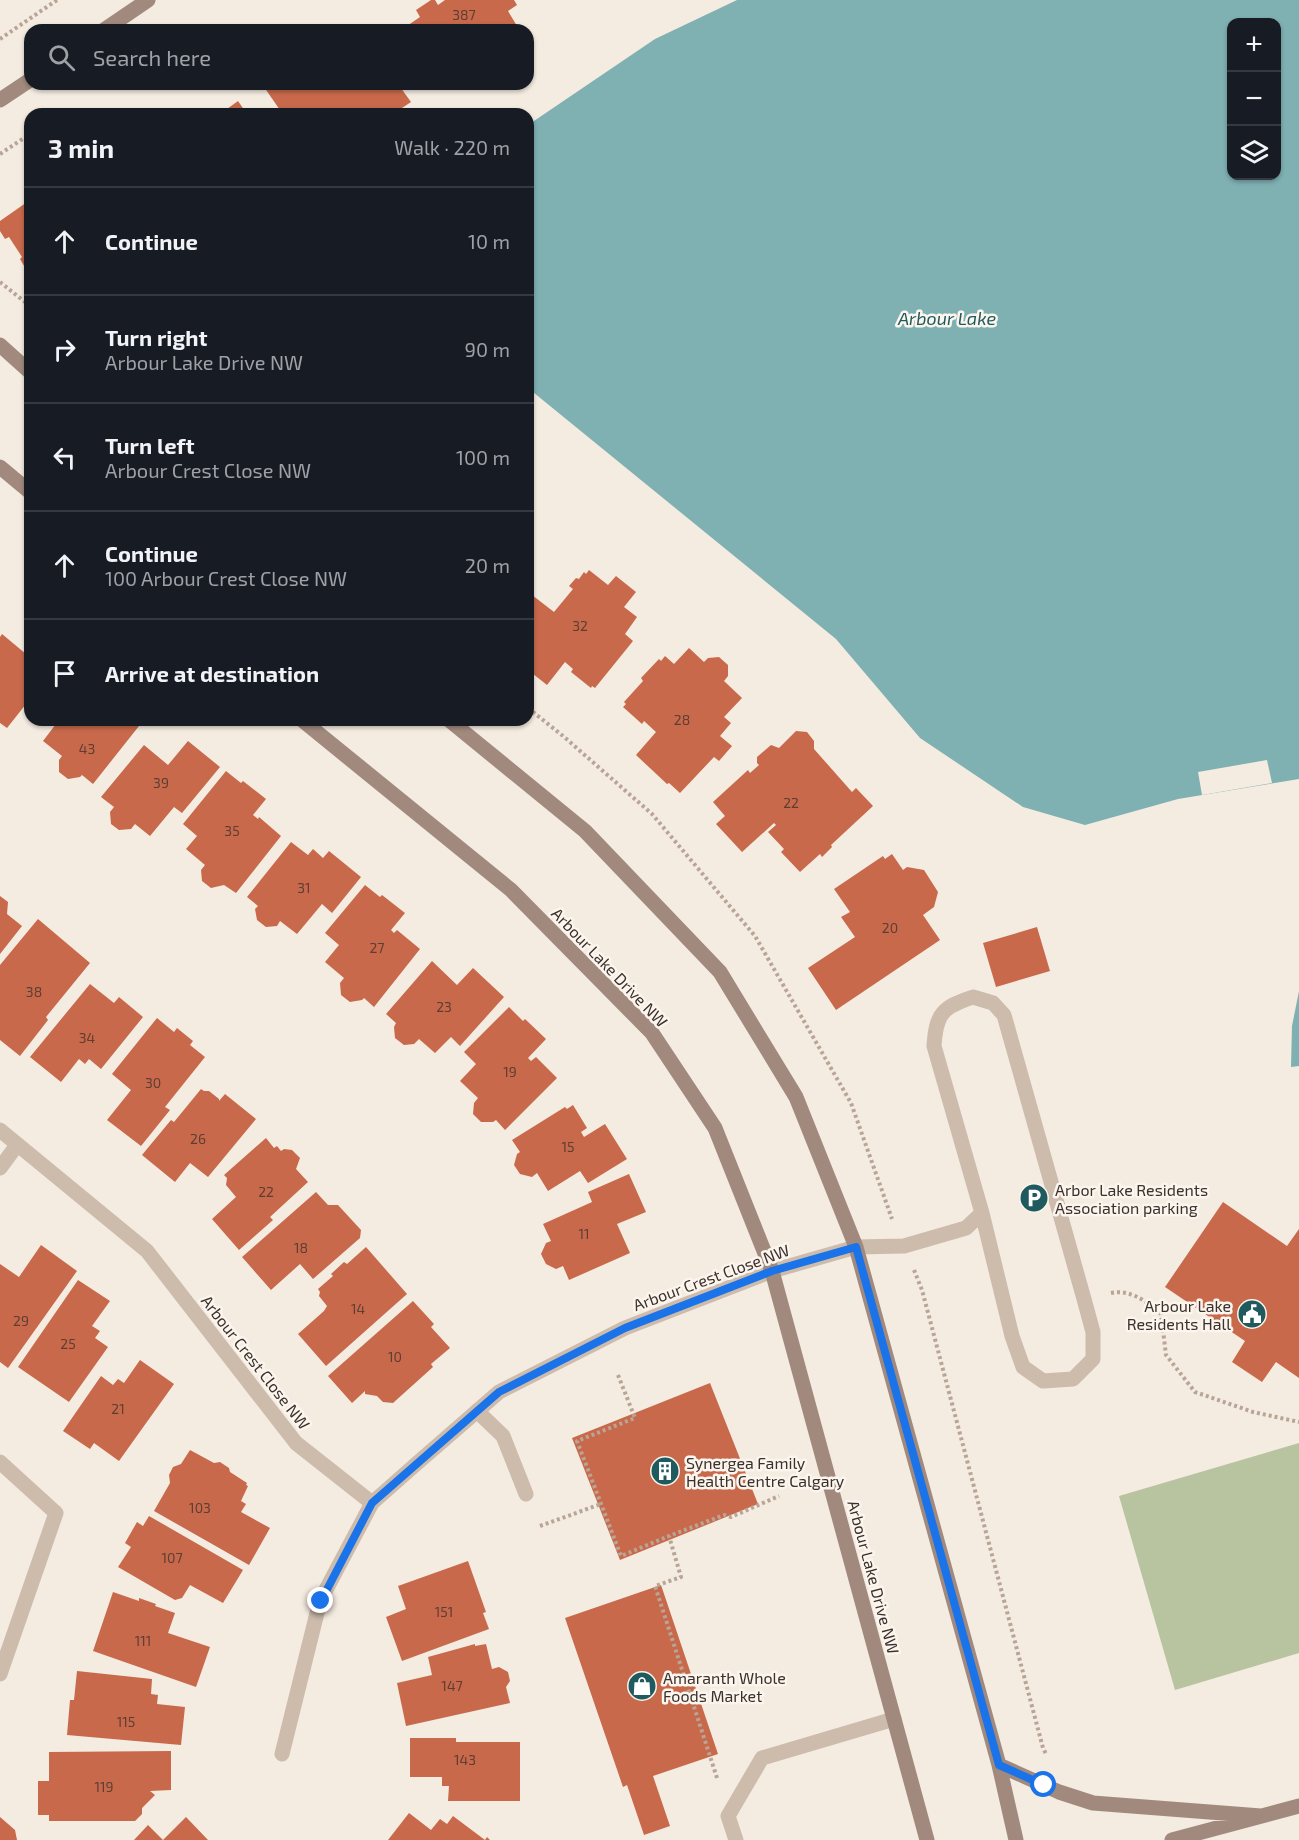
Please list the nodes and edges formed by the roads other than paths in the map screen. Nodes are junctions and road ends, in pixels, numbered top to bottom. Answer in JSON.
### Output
{"nodes":[{"id":1,"x":148,"y":0,"type":"edge"},
{"id":2,"x":113,"y":24,"type":"edge"},
{"id":3,"x":24,"y":84,"type":"edge"},
{"id":4,"x":0,"y":100,"type":"edge"},
{"id":5,"x":0,"y":345,"type":"edge"},
{"id":6,"x":24,"y":367,"type":"edge"},
{"id":7,"x":0,"y":467,"type":"edge"},
{"id":8,"x":24,"y":487,"type":"edge"},
{"id":9,"x":309,"y":726,"type":"edge"},
{"id":10,"x":456,"y":726,"type":"edge"},
{"id":11,"x":0,"y":1130,"type":"edge"},
{"id":12,"x":17,"y":1145,"type":"junction"},
{"id":13,"x":0,"y":1168,"type":"edge"},
{"id":14,"x":982,"y":1213,"type":"junction"},
{"id":15,"x":856,"y":1247,"type":"junction"},
{"id":16,"x":772,"y":1271,"type":"junction"},
{"id":17,"x":477,"y":1411,"type":"junction"},
{"id":18,"x":0,"y":1462,"type":"edge"},
{"id":19,"x":526,"y":1494,"type":"dead end"},
{"id":20,"x":372,"y":1503,"type":"junction"},
{"id":21,"x":0,"y":1674,"type":"edge"},
{"id":22,"x":894,"y":1719,"type":"junction"},
{"id":23,"x":282,"y":1754,"type":"dead end"},
{"id":24,"x":999,"y":1765,"type":"junction"},
{"id":25,"x":1299,"y":1806,"type":"edge"},
{"id":26,"x":1262,"y":1816,"type":"junction"},
{"id":27,"x":736,"y":1840,"type":"edge"},
{"id":28,"x":927,"y":1840,"type":"edge"},
{"id":29,"x":1016,"y":1840,"type":"edge"},
{"id":30,"x":1172,"y":1840,"type":"edge"}],
"edges":[{"from":1,"to":2,"type":"street"},
{"from":3,"to":4,"type":"street"},
{"from":5,"to":6,"type":"street"},
{"from":7,"to":8,"type":"street"},
{"from":9,"to":16,"type":"street","name":"Arbour Lake Drive NW"},
{"from":10,"to":15,"type":"street"},
{"from":11,"to":12,"type":"street","name":"Arbour Crest Close NW"},
{"from":12,"to":13,"type":"street"},
{"from":12,"to":20,"type":"street","name":"Arbour Crest Close NW"},
{"from":14,"to":14,"type":"street"},
{"from":14,"to":15,"type":"street","name":"Arbour Crest Close NW"},
{"from":15,"to":16,"type":"street","name":"Arbour Crest Close NW"},
{"from":15,"to":24,"type":"street"},
{"from":16,"to":17,"type":"street","name":"Arbour Crest Close NW"},
{"from":16,"to":22,"type":"street","name":"Arbour Lake Drive NW"},
{"from":17,"to":19,"type":"street"},
{"from":17,"to":20,"type":"street","name":"Arbour Crest Close NW"},
{"from":18,"to":21,"type":"street"},
{"from":20,"to":23,"type":"street"},
{"from":22,"to":27,"type":"street"},
{"from":22,"to":28,"type":"street","name":"Arbour Lake Drive NW"},
{"from":24,"to":26,"type":"street"},
{"from":24,"to":29,"type":"street"},
{"from":25,"to":26,"type":"street"},
{"from":26,"to":30,"type":"street"}]}
